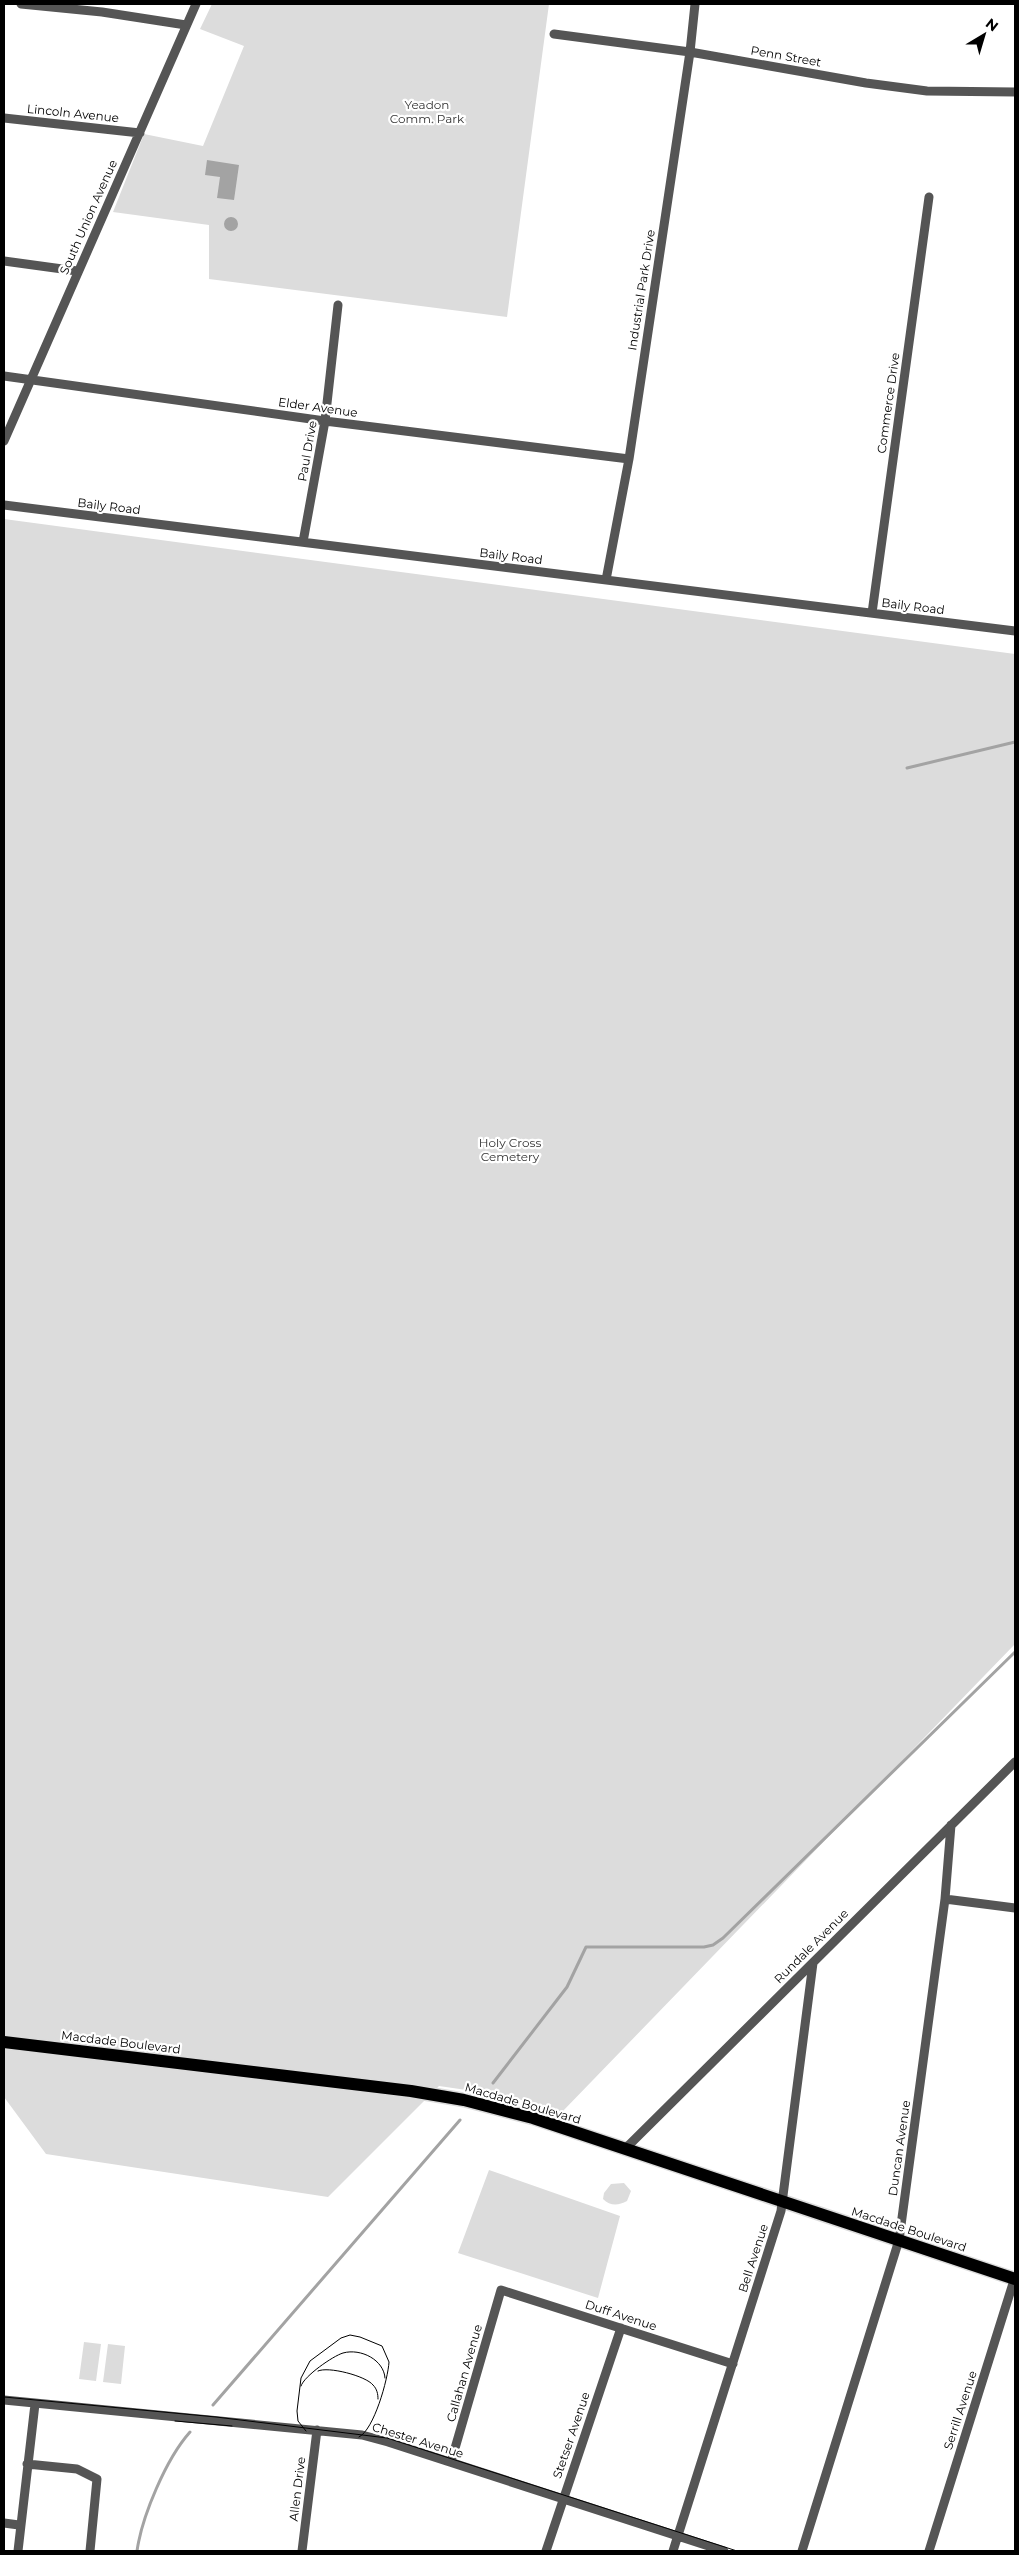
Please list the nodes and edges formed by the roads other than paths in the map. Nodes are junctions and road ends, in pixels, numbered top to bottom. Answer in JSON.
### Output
{"nodes":[{"id":1,"x":21,"y":4,"type":"edge"},
{"id":2,"x":196,"y":4,"type":"edge"},
{"id":3,"x":695,"y":4,"type":"edge"},
{"id":4,"x":102,"y":8,"type":"edge"},
{"id":5,"x":186,"y":25,"type":"junction"},
{"id":6,"x":554,"y":34,"type":"dead end"},
{"id":7,"x":690,"y":52,"type":"junction"},
{"id":8,"x":1015,"y":92,"type":"edge"},
{"id":9,"x":4,"y":118,"type":"edge"},
{"id":10,"x":140,"y":133,"type":"junction"},
{"id":11,"x":929,"y":197,"type":"dead end"},
{"id":12,"x":4,"y":261,"type":"edge"},
{"id":13,"x":77,"y":270,"type":"junction"},
{"id":14,"x":338,"y":305,"type":"dead end"},
{"id":15,"x":4,"y":376,"type":"edge"},
{"id":16,"x":31,"y":378,"type":"junction"},
{"id":17,"x":325,"y":421,"type":"junction"},
{"id":18,"x":4,"y":441,"type":"edge"},
{"id":19,"x":629,"y":460,"type":"junction"},
{"id":20,"x":4,"y":505,"type":"edge"},
{"id":21,"x":303,"y":542,"type":"junction"},
{"id":22,"x":606,"y":580,"type":"junction"},
{"id":23,"x":872,"y":613,"type":"junction"},
{"id":24,"x":1015,"y":631,"type":"edge"},
{"id":25,"x":1015,"y":1762,"type":"edge"},
{"id":26,"x":951,"y":1825,"type":"junction"},
{"id":27,"x":945,"y":1899,"type":"junction"},
{"id":28,"x":1015,"y":1908,"type":"edge"},
{"id":29,"x":813,"y":1963,"type":"junction"},
{"id":30,"x":4,"y":2042,"type":"edge"},
{"id":31,"x":625,"y":2149,"type":"junction"},
{"id":32,"x":783,"y":2201,"type":"junction"},
{"id":33,"x":899,"y":2240,"type":"junction"},
{"id":34,"x":1015,"y":2278,"type":"edge"},
{"id":35,"x":501,"y":2290,"type":"joint"},
{"id":36,"x":621,"y":2328,"type":"junction"},
{"id":37,"x":733,"y":2364,"type":"junction"},
{"id":38,"x":4,"y":2400,"type":"edge"},
{"id":39,"x":35,"y":2404,"type":"junction"},
{"id":40,"x":317,"y":2430,"type":"junction"},
{"id":41,"x":451,"y":2462,"type":"junction"},
{"id":42,"x":27,"y":2464,"type":"junction"},
{"id":43,"x":562,"y":2499,"type":"junction"},
{"id":44,"x":4,"y":2523,"type":"edge"},
{"id":45,"x":19,"y":2525,"type":"junction"},
{"id":46,"x":678,"y":2536,"type":"junction"},
{"id":47,"x":18,"y":2551,"type":"edge"},
{"id":48,"x":90,"y":2551,"type":"edge"},
{"id":49,"x":302,"y":2551,"type":"edge"},
{"id":50,"x":546,"y":2551,"type":"edge"},
{"id":51,"x":673,"y":2551,"type":"edge"},
{"id":52,"x":724,"y":2551,"type":"edge"},
{"id":53,"x":802,"y":2551,"type":"edge"},
{"id":54,"x":928,"y":2551,"type":"edge"}],
"edges":[{"from":1,"to":4,"type":"street"},
{"from":2,"to":5,"type":"street","name":"South Union Avenue"},
{"from":3,"to":7,"type":"street","name":"Industrial Park Drive"},
{"from":4,"to":5,"type":"street"},
{"from":5,"to":10,"type":"street","name":"South Union Avenue"},
{"from":6,"to":7,"type":"street","name":"Penn Street"},
{"from":7,"to":8,"type":"street","name":"Penn Street"},
{"from":7,"to":19,"type":"street","name":"Industrial Park Drive"},
{"from":9,"to":10,"type":"street","name":"Lincoln Avenue"},
{"from":10,"to":13,"type":"street","name":"South Union Avenue"},
{"from":11,"to":23,"type":"street","name":"Commerce Drive"},
{"from":12,"to":13,"type":"street"},
{"from":13,"to":16,"type":"street","name":"South Union Avenue"},
{"from":14,"to":17,"type":"street","name":"Paul Drive"},
{"from":15,"to":16,"type":"street","name":"Elder Avenue"},
{"from":16,"to":17,"type":"street","name":"Elder Avenue"},
{"from":16,"to":18,"type":"street","name":"South Union Avenue"},
{"from":17,"to":19,"type":"street","name":"Elder Avenue"},
{"from":17,"to":21,"type":"street","name":"Paul Drive"},
{"from":19,"to":22,"type":"street","name":"Industrial Park Drive"},
{"from":20,"to":21,"type":"street","name":"Baily Road"},
{"from":21,"to":22,"type":"street","name":"Baily Road"},
{"from":22,"to":23,"type":"street","name":"Baily Road"},
{"from":23,"to":24,"type":"street","name":"Baily Road"},
{"from":25,"to":26,"type":"street","name":"Rundale Avenue"},
{"from":26,"to":27,"type":"street","name":"Duncan Avenue"},
{"from":26,"to":29,"type":"street","name":"Rundale Avenue"},
{"from":27,"to":28,"type":"street"},
{"from":27,"to":33,"type":"street","name":"Duncan Avenue"},
{"from":29,"to":31,"type":"street","name":"Rundale Avenue"},
{"from":29,"to":32,"type":"street","name":"Bell Avenue"},
{"from":30,"to":31,"type":"main road","name":"Macdade Boulevard"},
{"from":31,"to":32,"type":"main road","name":"Macdade Boulevard"},
{"from":32,"to":33,"type":"main road","name":"Macdade Boulevard"},
{"from":32,"to":37,"type":"street","name":"Bell Avenue"},
{"from":33,"to":34,"type":"main road","name":"Macdade Boulevard"},
{"from":33,"to":53,"type":"street","name":"Duncan Avenue"},
{"from":34,"to":54,"type":"street","name":"Serrill Avenue"},
{"from":35,"to":36,"type":"street","name":"Duff Avenue"},
{"from":35,"to":41,"type":"street","name":"Callahan Avenue"},
{"from":36,"to":37,"type":"street","name":"Duff Avenue"},
{"from":36,"to":43,"type":"street","name":"Stetser Avenue"},
{"from":37,"to":46,"type":"street","name":"Bell Avenue"},
{"from":38,"to":39,"type":"street","name":"Chester Avenue"},
{"from":39,"to":40,"type":"street","name":"Chester Avenue"},
{"from":39,"to":42,"type":"street"},
{"from":40,"to":41,"type":"street","name":"Chester Avenue"},
{"from":40,"to":49,"type":"street","name":"Allen Drive"},
{"from":41,"to":43,"type":"street","name":"Chester Avenue"},
{"from":42,"to":45,"type":"street"},
{"from":42,"to":48,"type":"street"},
{"from":43,"to":46,"type":"street","name":"Chester Avenue"},
{"from":43,"to":50,"type":"street","name":"Stetser Avenue"},
{"from":44,"to":45,"type":"street"},
{"from":45,"to":47,"type":"street"},
{"from":46,"to":51,"type":"street","name":"Bell Avenue"},
{"from":46,"to":52,"type":"street","name":"Chester Avenue"}]}
